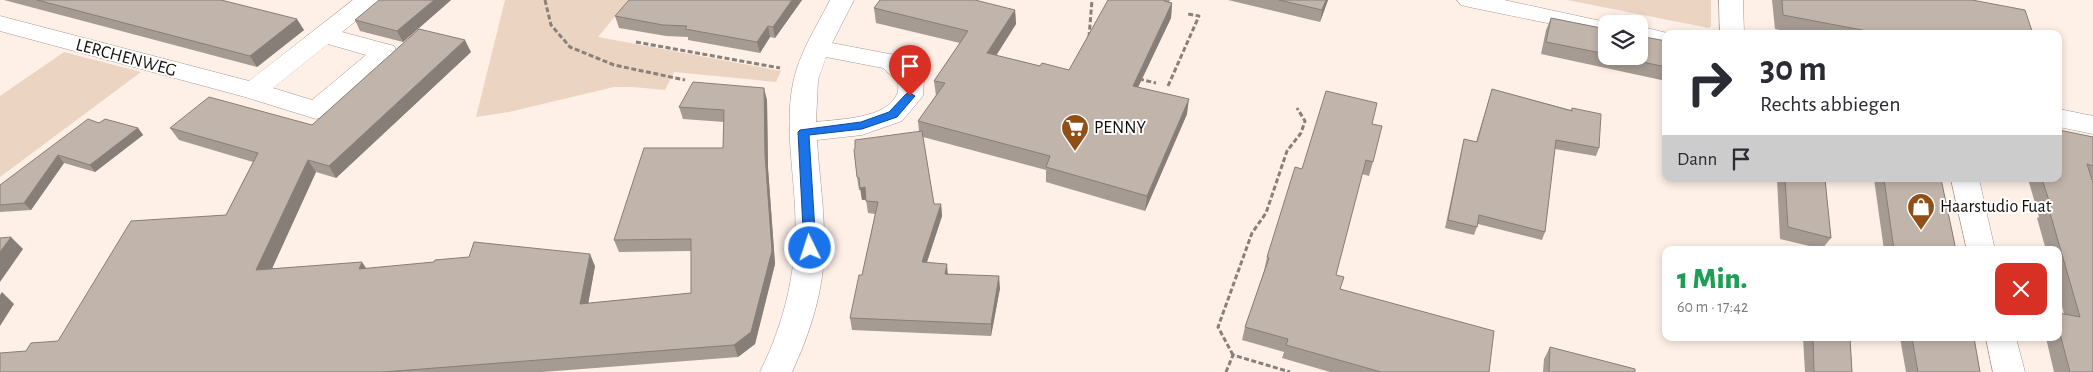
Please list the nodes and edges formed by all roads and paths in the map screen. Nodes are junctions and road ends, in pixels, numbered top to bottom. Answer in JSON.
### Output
{"nodes":[{"id":1,"x":545,"y":0,"type":"edge"},
{"id":2,"x":842,"y":0,"type":"edge"},
{"id":3,"x":1092,"y":0,"type":"edge"},
{"id":4,"x":1469,"y":0,"type":"edge"},
{"id":5,"x":1731,"y":0,"type":"edge"},
{"id":6,"x":360,"y":1,"type":"edge"},
{"id":7,"x":1188,"y":14,"type":"dead end"},
{"id":8,"x":2,"y":24,"type":"edge"},
{"id":9,"x":1598,"y":26,"type":"edge"},
{"id":10,"x":1732,"y":30,"type":"edge"},
{"id":11,"x":324,"y":35,"type":"junction"},
{"id":12,"x":1648,"y":36,"type":"edge"},
{"id":13,"x":1662,"y":39,"type":"edge"},
{"id":14,"x":636,"y":42,"type":"dead end"},
{"id":15,"x":1086,"y":42,"type":"edge"},
{"id":16,"x":820,"y":48,"type":"junction"},
{"id":17,"x":808,"y":73,"type":"junction"},
{"id":18,"x":1138,"y":78,"type":"edge"},
{"id":19,"x":685,"y":80,"type":"dead end"},
{"id":20,"x":1156,"y":83,"type":"dead end"},
{"id":21,"x":1168,"y":86,"type":"dead end"},
{"id":22,"x":253,"y":91,"type":"junction"},
{"id":23,"x":1297,"y":108,"type":"dead end"},
{"id":24,"x":2062,"y":119,"type":"edge"},
{"id":25,"x":2093,"y":125,"type":"edge"},
{"id":26,"x":804,"y":132,"type":"junction"},
{"id":27,"x":1966,"y":182,"type":"edge"},
{"id":28,"x":1980,"y":246,"type":"edge"},
{"id":29,"x":2002,"y":341,"type":"edge"},
{"id":30,"x":1233,"y":355,"type":"junction"},
{"id":31,"x":1276,"y":370,"type":"edge"},
{"id":32,"x":776,"y":372,"type":"edge"},
{"id":33,"x":1226,"y":372,"type":"edge"},
{"id":34,"x":1290,"y":372,"type":"edge"},
{"id":35,"x":2009,"y":372,"type":"edge"}],
"edges":[{"from":1,"to":19,"type":"path"},
{"from":2,"to":16,"type":"street"},
{"from":3,"to":15,"type":"path"},
{"from":4,"to":9,"type":"street"},
{"from":5,"to":10,"type":"street"},
{"from":6,"to":11,"type":"street"},
{"from":7,"to":21,"type":"path"},
{"from":8,"to":22,"type":"street","name":"LERCHENWEG"},
{"from":11,"to":22,"type":"street"},
{"from":11,"to":22,"type":"street","name":"LERCHENWEG"},
{"from":12,"to":13,"type":"street"},
{"from":14,"to":17,"type":"path"},
{"from":16,"to":17,"type":"street"},
{"from":16,"to":26,"type":"street"},
{"from":17,"to":26,"type":"street"},
{"from":18,"to":20,"type":"path"},
{"from":23,"to":30,"type":"path"},
{"from":24,"to":25,"type":"street"},
{"from":26,"to":32,"type":"street"},
{"from":27,"to":28,"type":"street"},
{"from":29,"to":35,"type":"street"},
{"from":30,"to":31,"type":"path"},
{"from":30,"to":33,"type":"path"},
{"from":31,"to":34,"type":"path"}]}
